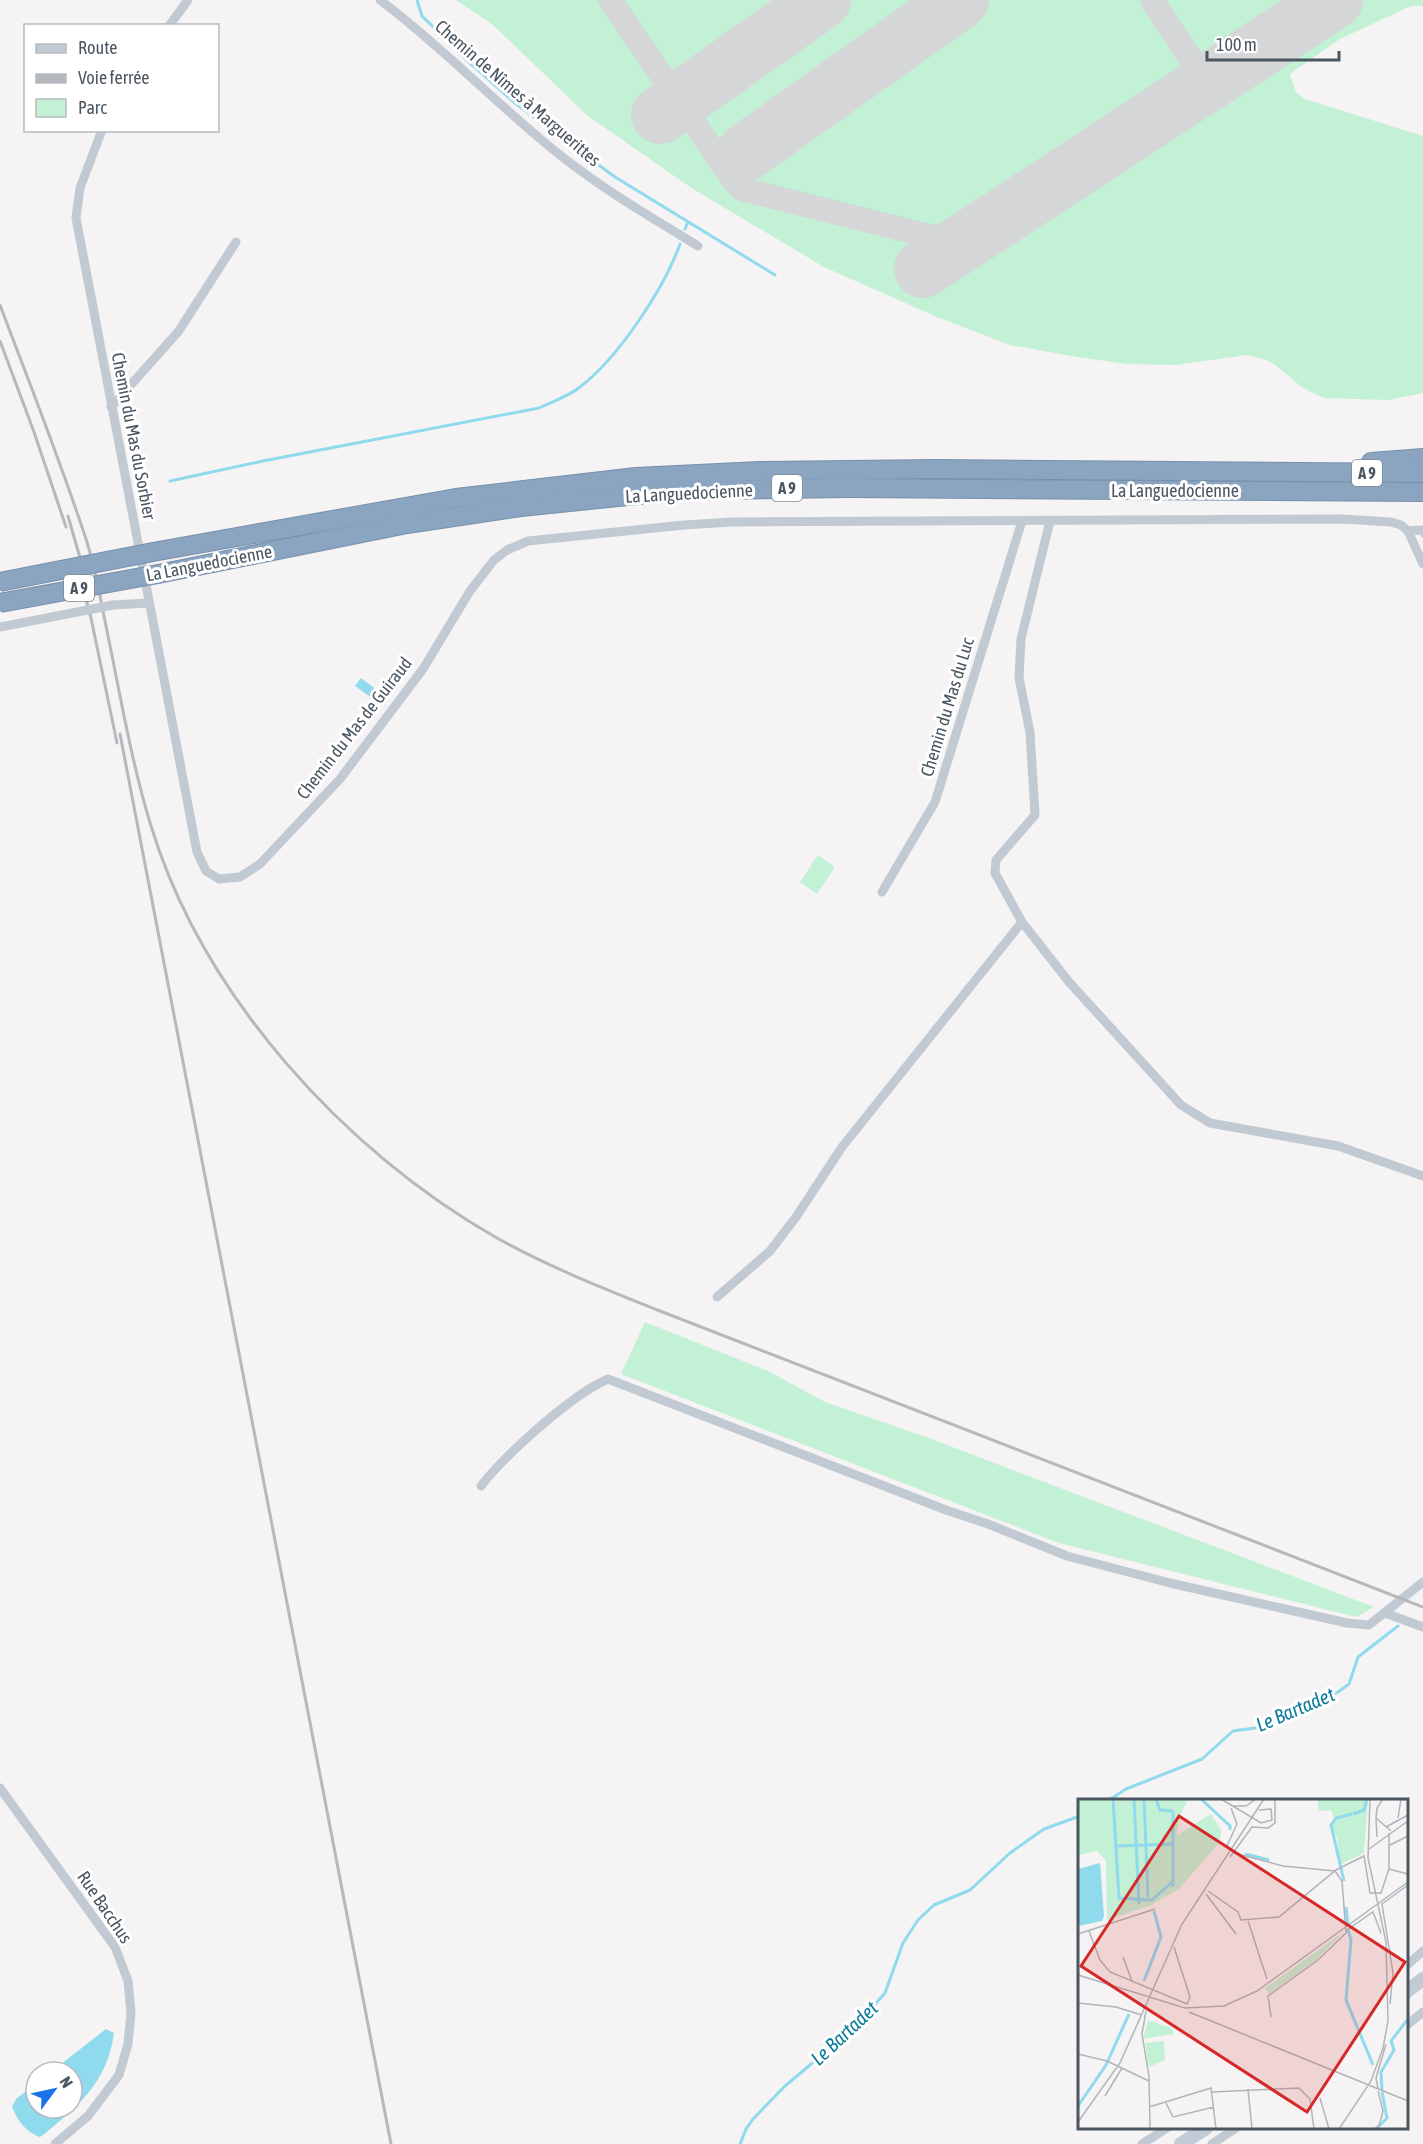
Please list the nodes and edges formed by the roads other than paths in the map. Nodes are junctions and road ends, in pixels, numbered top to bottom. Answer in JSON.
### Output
{"nodes":[{"id":1,"x":188,"y":0,"type":"edge"},
{"id":2,"x":380,"y":0,"type":"edge"},
{"id":3,"x":170,"y":24,"type":"edge"},
{"id":4,"x":101,"y":132,"type":"edge"},
{"id":5,"x":236,"y":242,"type":"dead end"},
{"id":6,"x":698,"y":246,"type":"dead end"},
{"id":7,"x":111,"y":407,"type":"junction"},
{"id":8,"x":1423,"y":458,"type":"edge"},
{"id":9,"x":1312,"y":472,"type":"junction"},
{"id":10,"x":1423,"y":473,"type":"edge"},
{"id":11,"x":1423,"y":492,"type":"edge"},
{"id":12,"x":1022,"y":521,"type":"junction"},
{"id":13,"x":1050,"y":521,"type":"junction"},
{"id":14,"x":1423,"y":530,"type":"edge"},
{"id":15,"x":1408,"y":531,"type":"junction"},
{"id":16,"x":1423,"y":564,"type":"edge"},
{"id":17,"x":0,"y":582,"type":"edge"},
{"id":18,"x":0,"y":603,"type":"edge"},
{"id":19,"x":148,"y":603,"type":"junction"},
{"id":20,"x":0,"y":627,"type":"edge"},
{"id":21,"x":882,"y":892,"type":"dead end"},
{"id":22,"x":1022,"y":922,"type":"junction"},
{"id":23,"x":1423,"y":1176,"type":"edge"},
{"id":24,"x":717,"y":1297,"type":"dead end"},
{"id":25,"x":482,"y":1486,"type":"dead end"},
{"id":26,"x":1423,"y":1582,"type":"edge"},
{"id":27,"x":1385,"y":1612,"type":"junction"},
{"id":28,"x":1423,"y":1627,"type":"edge"},
{"id":29,"x":0,"y":1788,"type":"edge"},
{"id":30,"x":1423,"y":1952,"type":"edge"},
{"id":31,"x":1408,"y":1965,"type":"edge"},
{"id":32,"x":1423,"y":1979,"type":"edge"},
{"id":33,"x":1408,"y":1991,"type":"edge"},
{"id":34,"x":1423,"y":2012,"type":"edge"},
{"id":35,"x":1408,"y":2025,"type":"edge"},
{"id":36,"x":1164,"y":2129,"type":"edge"},
{"id":37,"x":1203,"y":2129,"type":"edge"},
{"id":38,"x":1233,"y":2129,"type":"edge"},
{"id":39,"x":55,"y":2144,"type":"edge"},
{"id":40,"x":1142,"y":2144,"type":"edge"},
{"id":41,"x":1181,"y":2144,"type":"edge"},
{"id":42,"x":1212,"y":2144,"type":"edge"}],
"edges":[{"from":1,"to":3,"type":"street"},
{"from":2,"to":6,"type":"street","name":"Chemin de Nîmes à Marguerittes"},
{"from":4,"to":7,"type":"street","name":"Chemin du Mas du Sorbier"},
{"from":5,"to":7,"type":"street"},
{"from":7,"to":19,"type":"street","name":"Chemin du Mas du Sorbier"},
{"from":8,"to":9,"type":"highway"},
{"from":9,"to":10,"type":"highway","name":"La Languedocienne","number":"A 9"},
{"from":9,"to":17,"type":"highway","name":"La Languedocienne","number":"A 9","bridge":true},
{"from":11,"to":18,"type":"highway","name":"La Languedocienne","number":"A 9","bridge":true},
{"from":12,"to":13,"type":"street","name":"Chemin du Mas de Guiraud"},
{"from":12,"to":19,"type":"street","name":"Chemin du Mas de Guiraud"},
{"from":12,"to":21,"type":"street","name":"Chemin du Mas du Luc"},
{"from":13,"to":15,"type":"street","name":"Chemin du Mas de Guiraud"},
{"from":13,"to":22,"type":"street"},
{"from":14,"to":15,"type":"street"},
{"from":15,"to":16,"type":"street"},
{"from":19,"to":20,"type":"street","bridge":true},
{"from":22,"to":23,"type":"street"},
{"from":22,"to":24,"type":"street"},
{"from":25,"to":27,"type":"street"},
{"from":26,"to":27,"type":"street"},
{"from":27,"to":28,"type":"street"},
{"from":29,"to":39,"type":"street","name":"Rue Bacchus"},
{"from":30,"to":31,"type":"street"},
{"from":32,"to":33,"type":"main road"},
{"from":34,"to":35,"type":"street"},
{"from":36,"to":40,"type":"street"},
{"from":37,"to":41,"type":"main road"},
{"from":38,"to":42,"type":"street"}]}
